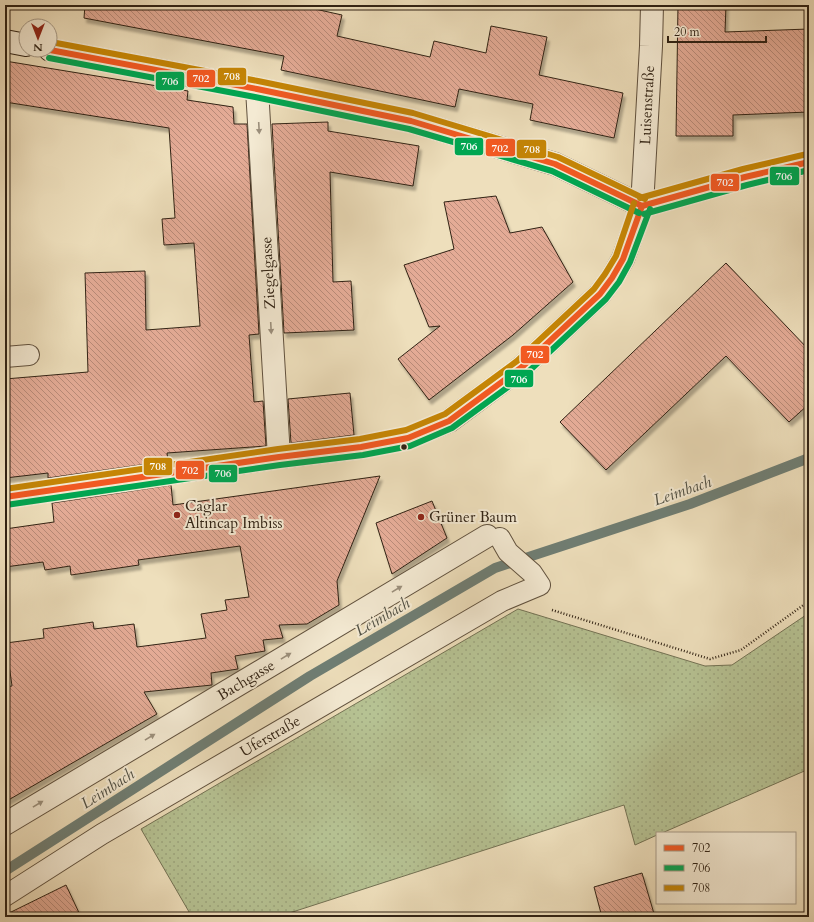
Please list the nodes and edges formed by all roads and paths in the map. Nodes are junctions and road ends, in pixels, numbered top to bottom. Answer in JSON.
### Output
{"nodes":[{"id":1,"x":652,"y":5,"type":"edge"},
{"id":2,"x":5,"y":41,"type":"edge"},
{"id":3,"x":18,"y":43,"type":"edge"},
{"id":4,"x":58,"y":52,"type":"edge"},
{"id":5,"x":257,"y":89,"type":"junction"},
{"id":6,"x":809,"y":162,"type":"edge"},
{"id":7,"x":642,"y":206,"type":"junction"},
{"id":8,"x":28,"y":355,"type":"dead end"},
{"id":9,"x":5,"y":357,"type":"edge"},
{"id":10,"x":279,"y":457,"type":"junction"},
{"id":11,"x":5,"y":497,"type":"edge"},
{"id":12,"x":498,"y":542,"type":"joint"},
{"id":13,"x":536,"y":579,"type":"junction"},
{"id":14,"x":809,"y":601,"type":"edge"},
{"id":15,"x":5,"y":824,"type":"edge"},
{"id":16,"x":5,"y":896,"type":"edge"}],
"edges":[{"from":1,"to":7,"type":"street","name":"Luisenstraße"},
{"from":2,"to":3,"type":"street"},
{"from":4,"to":5,"type":"street"},
{"from":5,"to":7,"type":"street"},
{"from":5,"to":10,"type":"street","name":"Ziegelgasse","one_way":true},
{"from":6,"to":7,"type":"street"},
{"from":7,"to":10,"type":"street","name":"Luisenstraße"},
{"from":8,"to":9,"type":"lane"},
{"from":10,"to":11,"type":"street","name":"Luisenstraße"},
{"from":12,"to":13,"type":"lane"},
{"from":15,"to":12,"type":"street","name":"Bachgasse","one_way":true},
{"from":13,"to":14,"type":"path"},
{"from":13,"to":16,"type":"lane","name":"Uferstraße"}]}
